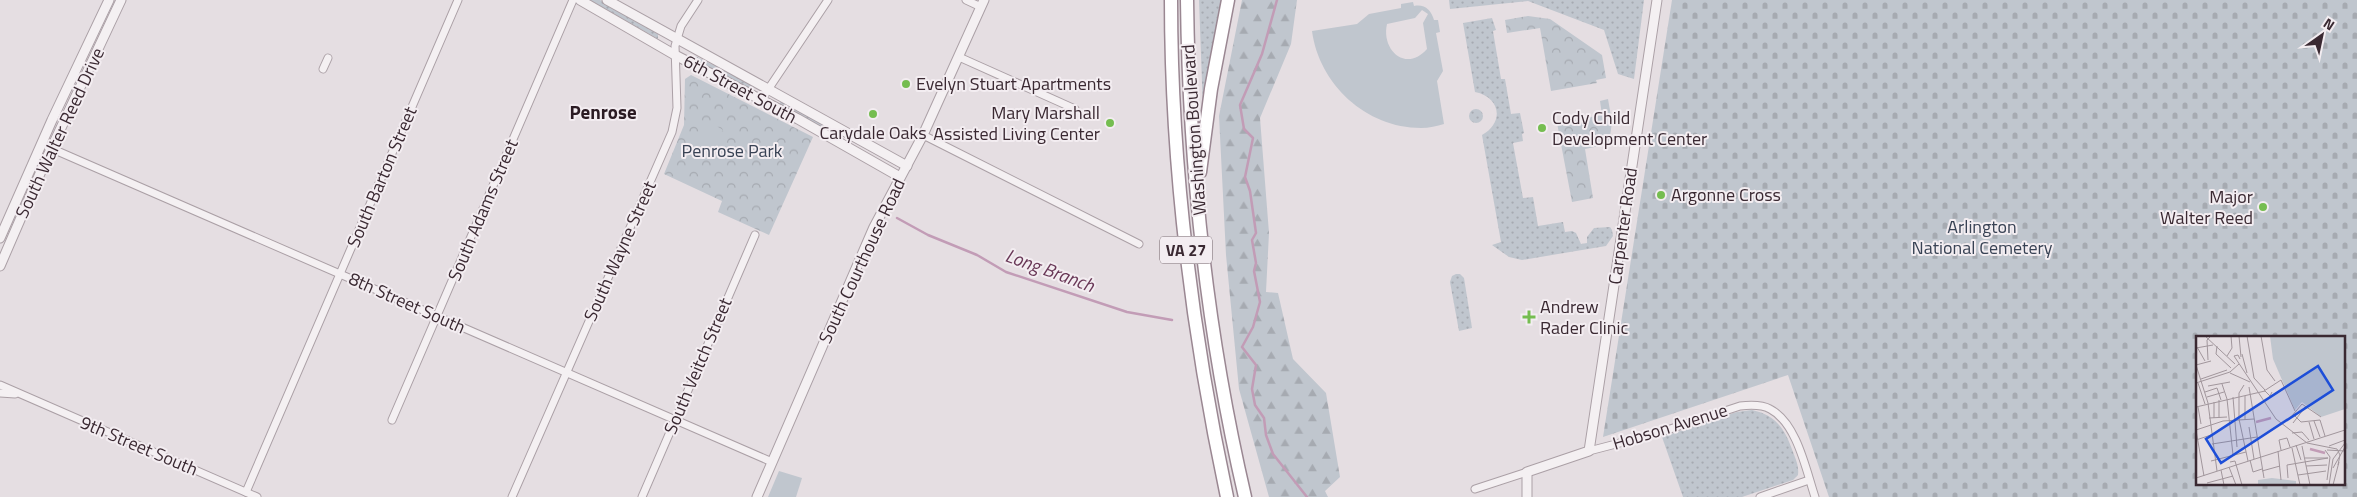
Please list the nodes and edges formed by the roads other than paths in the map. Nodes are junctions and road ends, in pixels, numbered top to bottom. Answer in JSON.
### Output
{"nodes":[{"id":1,"x":109,"y":0,"type":"edge"},
{"id":2,"x":121,"y":0,"type":"edge"},
{"id":3,"x":458,"y":0,"type":"edge"},
{"id":4,"x":573,"y":0,"type":"edge"},
{"id":5,"x":580,"y":0,"type":"edge"},
{"id":6,"x":607,"y":0,"type":"edge"},
{"id":7,"x":698,"y":0,"type":"edge"},
{"id":8,"x":828,"y":0,"type":"edge"},
{"id":9,"x":966,"y":0,"type":"edge"},
{"id":10,"x":1171,"y":0,"type":"edge"},
{"id":11,"x":1187,"y":0,"type":"edge"},
{"id":12,"x":1228,"y":0,"type":"edge"},
{"id":13,"x":1657,"y":0,"type":"edge"},
{"id":14,"x":982,"y":3,"type":"edge"},
{"id":15,"x":677,"y":40,"type":"junction"},
{"id":16,"x":675,"y":55,"type":"junction"},
{"id":17,"x":959,"y":56,"type":"junction"},
{"id":18,"x":328,"y":58,"type":"dead end"},
{"id":19,"x":324,"y":69,"type":"dead end"},
{"id":20,"x":769,"y":89,"type":"junction"},
{"id":21,"x":761,"y":100,"type":"junction"},
{"id":22,"x":1075,"y":109,"type":"dead end"},
{"id":23,"x":923,"y":135,"type":"junction"},
{"id":24,"x":41,"y":144,"type":"junction"},
{"id":25,"x":51,"y":148,"type":"junction"},
{"id":26,"x":907,"y":166,"type":"junction"},
{"id":27,"x":900,"y":177,"type":"junction"},
{"id":28,"x":1197,"y":194,"type":"junction"},
{"id":29,"x":755,"y":236,"type":"dead end"},
{"id":30,"x":0,"y":238,"type":"edge"},
{"id":31,"x":1139,"y":244,"type":"dead end"},
{"id":32,"x":0,"y":266,"type":"edge"},
{"id":33,"x":340,"y":274,"type":"junction"},
{"id":34,"x":438,"y":317,"type":"junction"},
{"id":35,"x":567,"y":373,"type":"junction"},
{"id":36,"x":0,"y":385,"type":"edge"},
{"id":37,"x":0,"y":393,"type":"edge"},
{"id":38,"x":21,"y":394,"type":"junction"},
{"id":39,"x":675,"y":419,"type":"junction"},
{"id":40,"x":392,"y":420,"type":"dead end"},
{"id":41,"x":1589,"y":452,"type":"junction"},
{"id":42,"x":772,"y":462,"type":"junction"},
{"id":43,"x":1527,"y":472,"type":"junction"},
{"id":44,"x":1809,"y":480,"type":"junction"},
{"id":45,"x":1475,"y":489,"type":"dead end"},
{"id":46,"x":246,"y":492,"type":"junction"},
{"id":47,"x":257,"y":497,"type":"edge"},
{"id":48,"x":512,"y":497,"type":"edge"},
{"id":49,"x":642,"y":497,"type":"edge"},
{"id":50,"x":757,"y":497,"type":"edge"},
{"id":51,"x":1227,"y":497,"type":"edge"},
{"id":52,"x":1245,"y":497,"type":"edge"},
{"id":53,"x":1527,"y":497,"type":"edge"},
{"id":54,"x":1760,"y":497,"type":"edge"},
{"id":55,"x":1815,"y":497,"type":"edge"}],
"edges":[{"from":1,"to":24,"type":"street","name":"South Walter Reed Drive"},
{"from":2,"to":25,"type":"street","name":"South Walter Reed Drive"},
{"from":3,"to":33,"type":"street","name":"South Barton Street"},
{"from":4,"to":34,"type":"street","name":"South Adams Street"},
{"from":5,"to":16,"type":"street","name":"6th Street South"},
{"from":6,"to":15,"type":"street","name":"6th Street South"},
{"from":7,"to":15,"type":"street","name":"South Wayne Street"},
{"from":8,"to":20,"type":"street"},
{"from":9,"to":14,"type":"street"},
{"from":10,"to":51,"type":"highway","name":"Washington Boulevard","number":"VA 27"},
{"from":11,"to":28,"type":"highway","name":"Washington Boulevard","number":"VA 27"},
{"from":12,"to":28,"type":"highway"},
{"from":13,"to":41,"type":"street","name":"Carpenter Road"},
{"from":14,"to":17,"type":"street","name":"South Courthouse Road"},
{"from":15,"to":16,"type":"street","name":"South Wayne Street"},
{"from":15,"to":20,"type":"street","name":"6th Street South"},
{"from":16,"to":21,"type":"street","name":"6th Street South"},
{"from":16,"to":35,"type":"street","name":"South Wayne Street"},
{"from":17,"to":22,"type":"street"},
{"from":17,"to":23,"type":"street","name":"South Courthouse Road"},
{"from":18,"to":19,"type":"street"},
{"from":20,"to":21,"type":"street"},
{"from":20,"to":26,"type":"street","name":"6th Street South"},
{"from":21,"to":27,"type":"street","name":"6th Street South"},
{"from":23,"to":26,"type":"street","name":"South Courthouse Road"},
{"from":23,"to":31,"type":"street"},
{"from":24,"to":25,"type":"street","name":"8th Street South"},
{"from":24,"to":30,"type":"street","name":"South Walter Reed Drive"},
{"from":25,"to":32,"type":"street","name":"South Walter Reed Drive"},
{"from":25,"to":33,"type":"street","name":"8th Street South"},
{"from":26,"to":27,"type":"street","name":"South Courthouse Road"},
{"from":27,"to":42,"type":"street","name":"South Courthouse Road"},
{"from":28,"to":52,"type":"highway","name":"Washington Boulevard","number":"VA 27"},
{"from":29,"to":39,"type":"street","name":"South Veitch Street"},
{"from":33,"to":34,"type":"street","name":"8th Street South"},
{"from":33,"to":46,"type":"street","name":"South Barton Street"},
{"from":34,"to":35,"type":"street","name":"8th Street South"},
{"from":34,"to":40,"type":"street","name":"South Adams Street"},
{"from":35,"to":39,"type":"street","name":"8th Street South"},
{"from":35,"to":48,"type":"street","name":"South Wayne Street"},
{"from":36,"to":38,"type":"street","name":"9th Street South"},
{"from":37,"to":38,"type":"street","name":"9th Street South"},
{"from":38,"to":46,"type":"street","name":"9th Street South"},
{"from":39,"to":42,"type":"street","name":"8th Street South"},
{"from":39,"to":49,"type":"street","name":"South Veitch Street"},
{"from":41,"to":43,"type":"street","name":"Hobson Avenue"},
{"from":41,"to":44,"type":"street","name":"Hobson Avenue"},
{"from":42,"to":50,"type":"street","name":"South Courthouse Road"},
{"from":43,"to":45,"type":"street","name":"Hobson Avenue"},
{"from":43,"to":53,"type":"street"},
{"from":44,"to":54,"type":"street"},
{"from":44,"to":55,"type":"street","name":"Hobson Avenue"},
{"from":46,"to":47,"type":"street","name":"9th Street South"}]}
